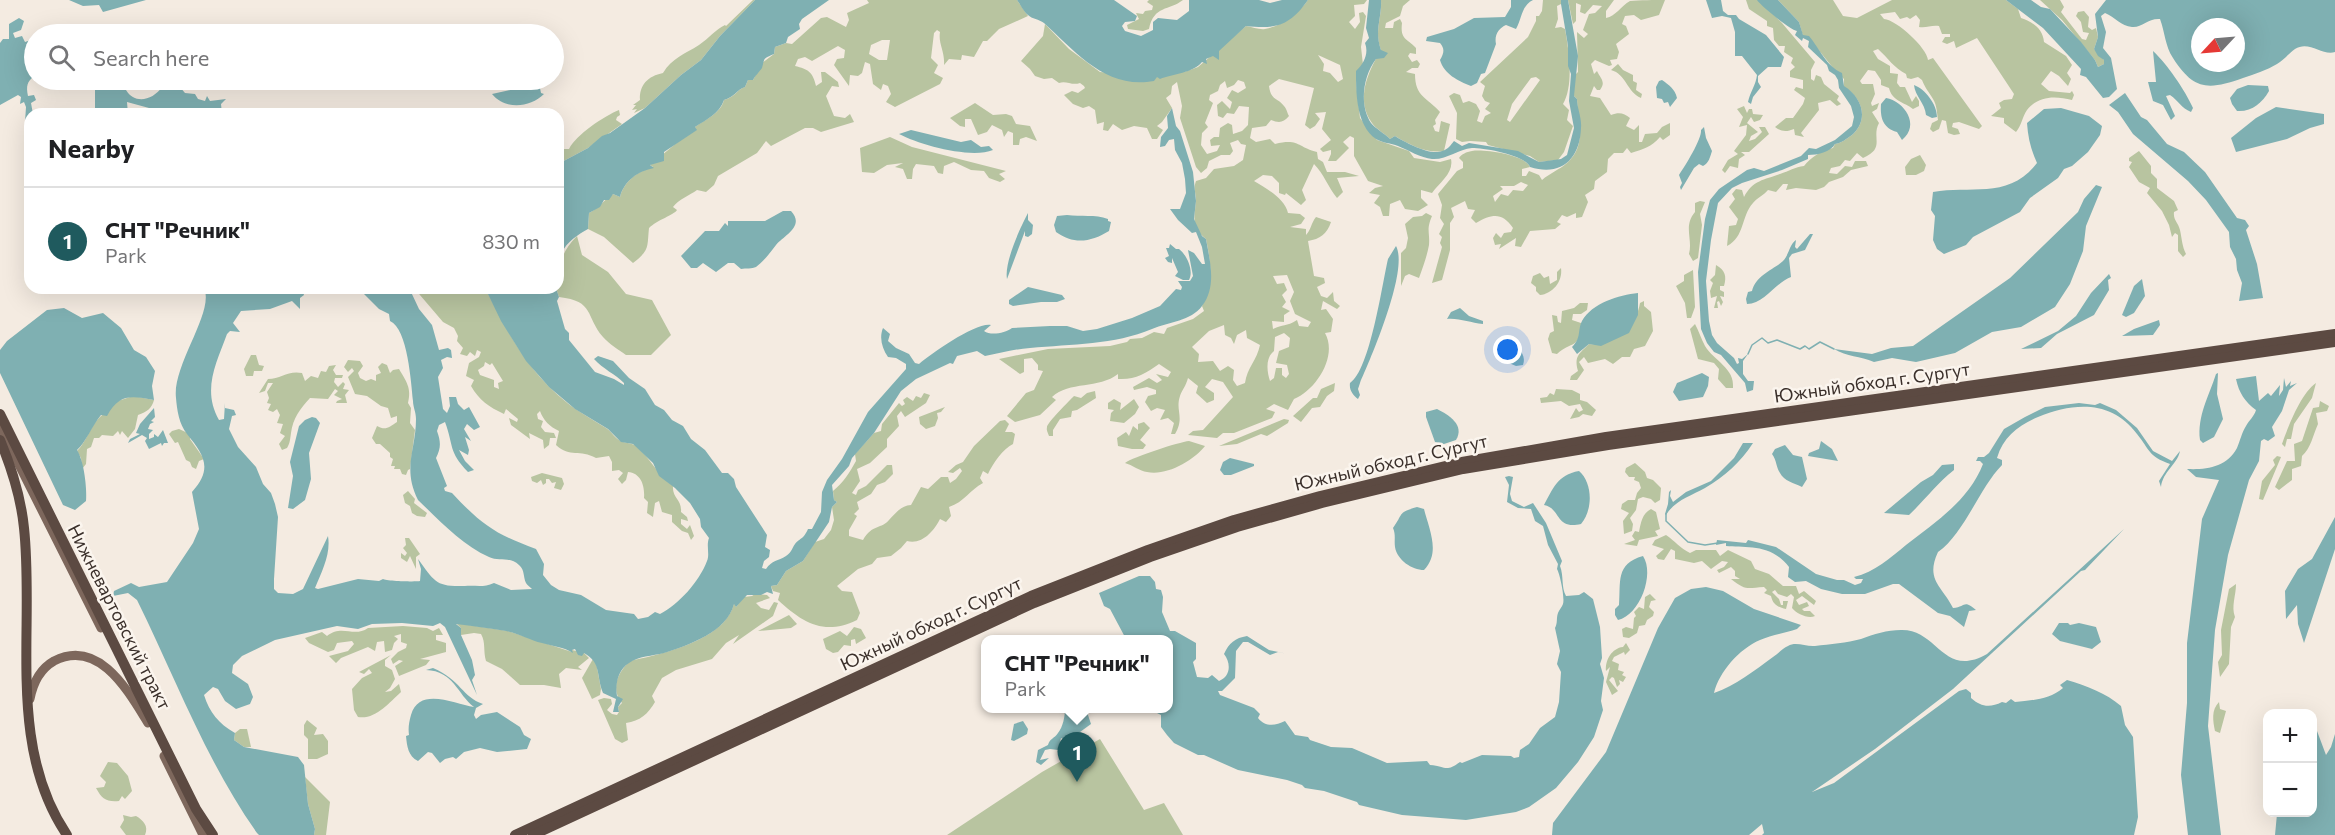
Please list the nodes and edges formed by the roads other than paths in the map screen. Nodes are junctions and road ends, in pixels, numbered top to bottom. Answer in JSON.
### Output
{"nodes":[{"id":1,"x":2335,"y":334,"type":"edge"},
{"id":2,"x":2335,"y":342,"type":"edge"},
{"id":3,"x":0,"y":414,"type":"edge"},
{"id":4,"x":0,"y":427,"type":"edge"},
{"id":5,"x":0,"y":440,"type":"edge"},
{"id":6,"x":29,"y":716,"type":"junction"},
{"id":7,"x":148,"y":723,"type":"junction"},
{"id":8,"x":67,"y":835,"type":"edge"},
{"id":9,"x":203,"y":835,"type":"edge"},
{"id":10,"x":211,"y":835,"type":"edge"},
{"id":11,"x":515,"y":835,"type":"edge"},
{"id":12,"x":533,"y":835,"type":"edge"}],
"edges":[{"from":1,"to":11,"type":"highway","name":"Южный обход г. Сургут"},
{"from":2,"to":12,"type":"highway","name":"Южный обход г. Сургут"},
{"from":3,"to":10,"type":"highway","name":"Нижневартовский тракт"},
{"from":4,"to":7,"type":"main road","name":"Нижневартовский тракт"},
{"from":5,"to":6,"type":"highway"},
{"from":6,"to":7,"type":"main road"},
{"from":6,"to":8,"type":"highway"},
{"from":7,"to":9,"type":"main road","name":"Нижневартовский тракт"}]}
